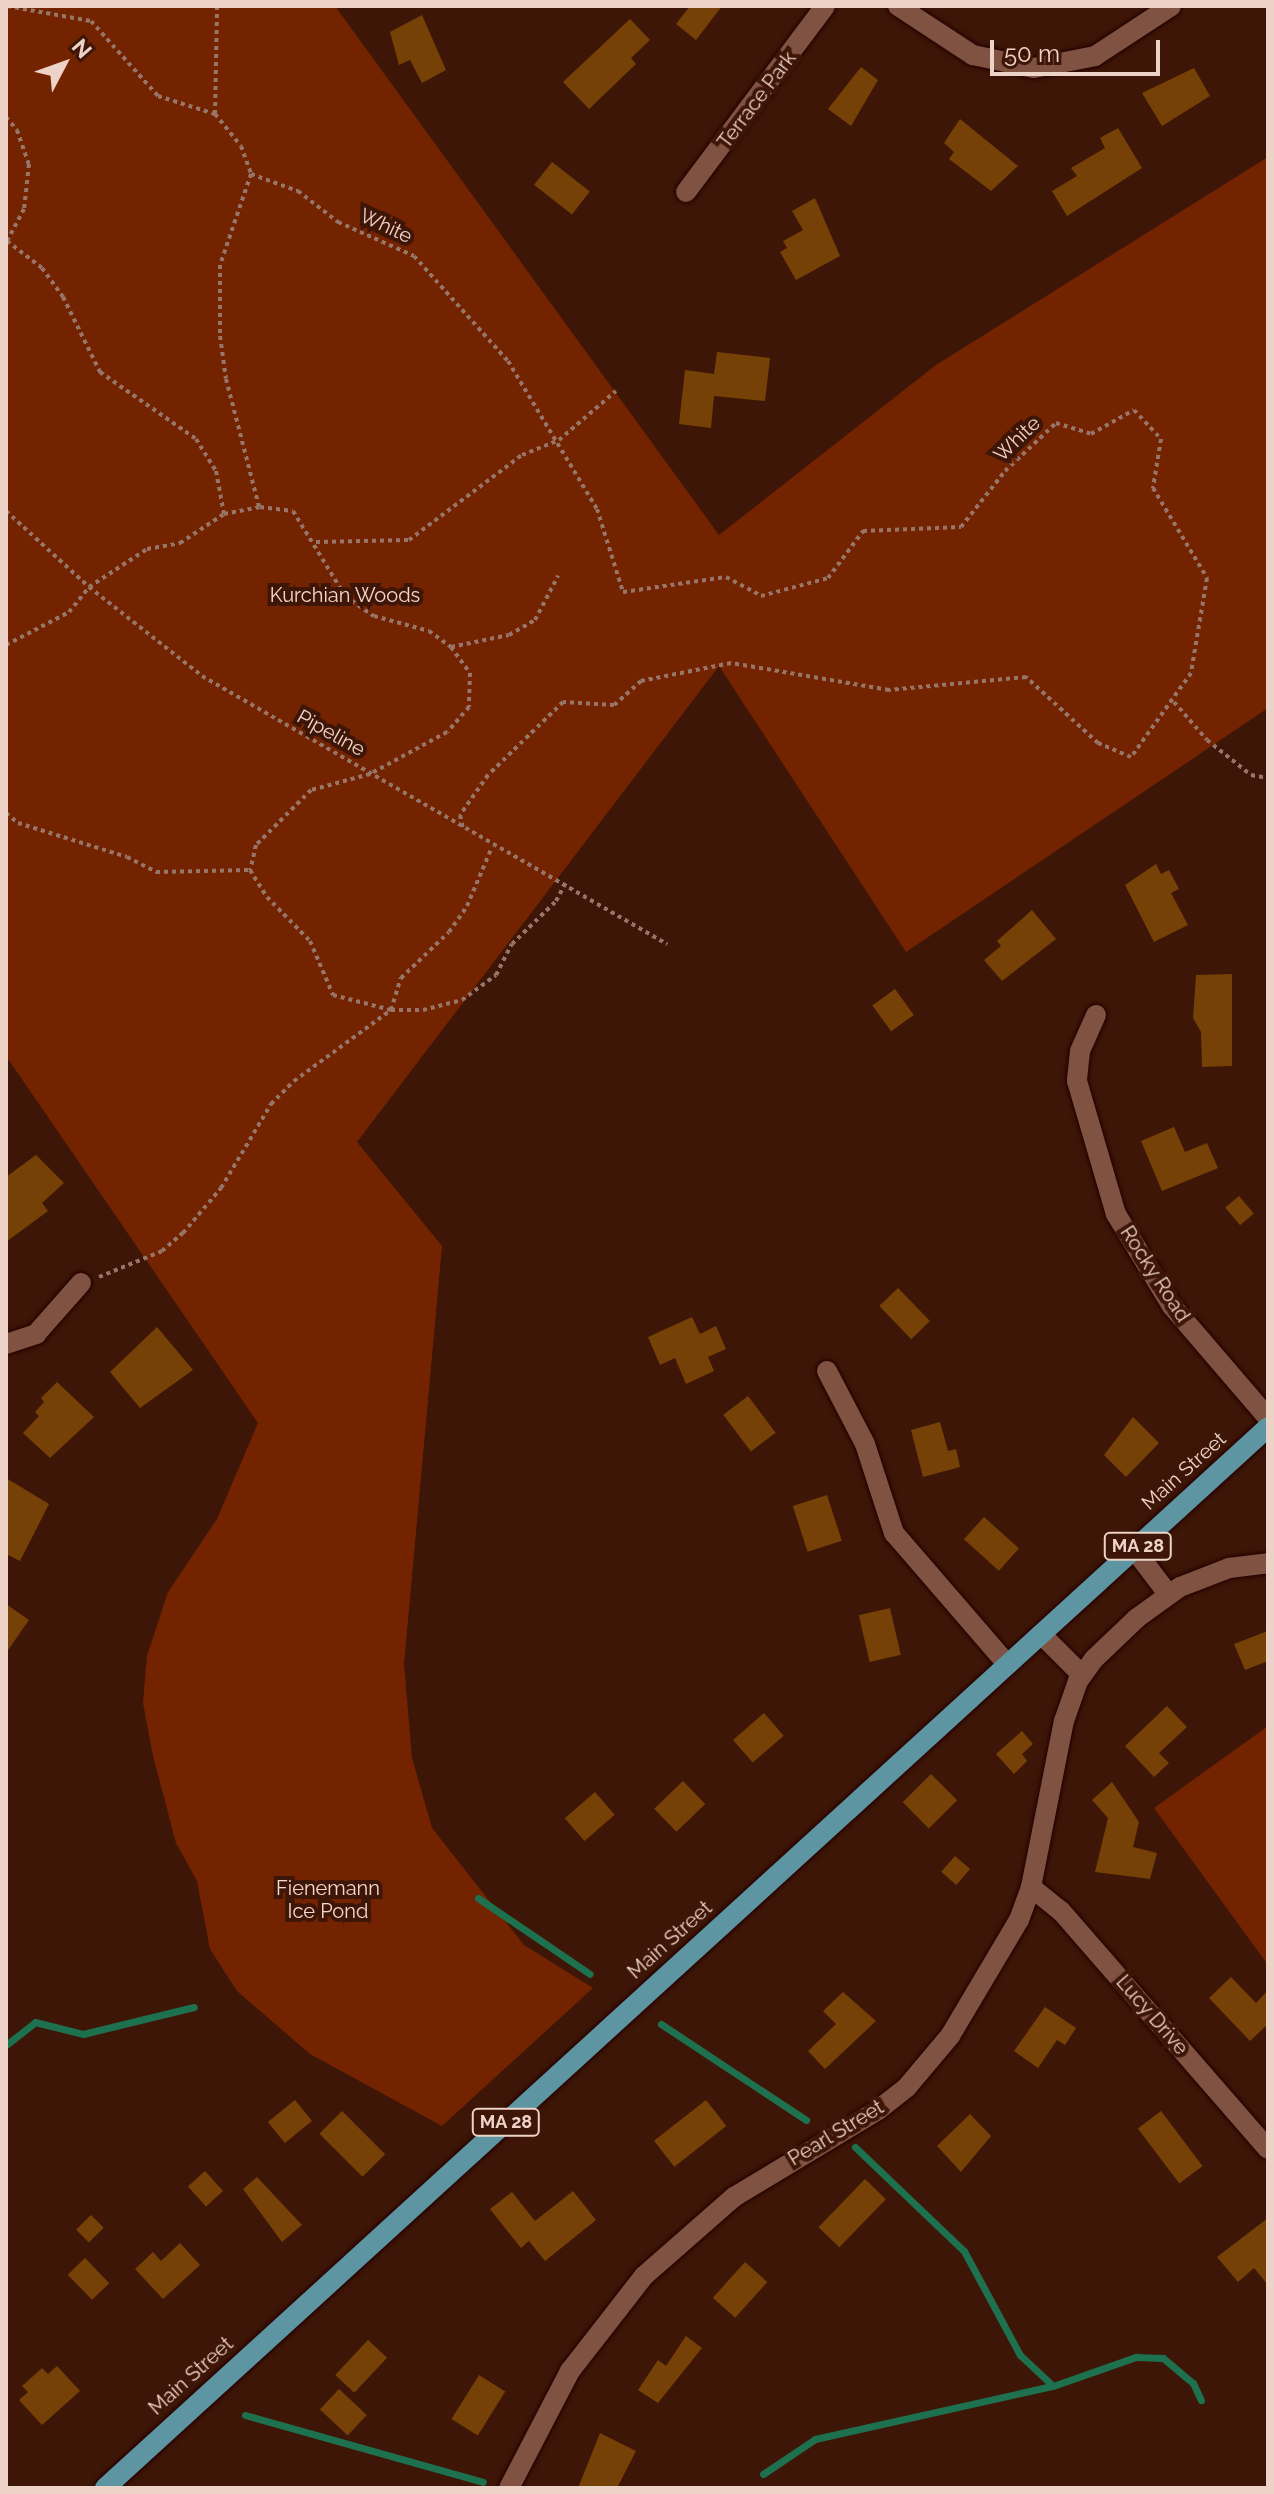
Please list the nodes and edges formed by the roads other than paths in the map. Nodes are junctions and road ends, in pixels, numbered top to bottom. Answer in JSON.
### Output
{"nodes":[{"id":1,"x":825,"y":6,"type":"edge"},
{"id":2,"x":898,"y":6,"type":"edge"},
{"id":3,"x":1171,"y":6,"type":"edge"},
{"id":4,"x":686,"y":192,"type":"dead end"},
{"id":5,"x":1096,"y":1015,"type":"dead end"},
{"id":6,"x":81,"y":1283,"type":"road end"},
{"id":7,"x":6,"y":1344,"type":"edge"},
{"id":8,"x":827,"y":1371,"type":"dead end"},
{"id":9,"x":1268,"y":1418,"type":"edge"},
{"id":10,"x":1268,"y":1427,"type":"edge"},
{"id":11,"x":1134,"y":1549,"type":"junction"},
{"id":12,"x":1268,"y":1563,"type":"edge"},
{"id":13,"x":1168,"y":1594,"type":"junction"},
{"id":14,"x":1041,"y":1634,"type":"junction"},
{"id":15,"x":1008,"y":1665,"type":"junction"},
{"id":16,"x":1082,"y":1675,"type":"junction"},
{"id":17,"x":1031,"y":1887,"type":"junction"},
{"id":18,"x":1268,"y":2149,"type":"edge"},
{"id":19,"x":105,"y":2488,"type":"edge"},
{"id":20,"x":509,"y":2488,"type":"edge"}],
"edges":[{"from":1,"to":4,"type":"street","name":"Terrace Park"},
{"from":2,"to":3,"type":"street"},
{"from":5,"to":9,"type":"street","name":"Rocky Road"},
{"from":6,"to":7,"type":"street"},
{"from":8,"to":15,"type":"street"},
{"from":10,"to":11,"type":"main road","name":"Main Street","number":"MA 28"},
{"from":11,"to":13,"type":"street"},
{"from":11,"to":14,"type":"main road","name":"Main Street","number":"MA 28"},
{"from":12,"to":13,"type":"street","name":"Pearl Street"},
{"from":13,"to":16,"type":"street","name":"Pearl Street"},
{"from":14,"to":15,"type":"main road","name":"Main Street","number":"MA 28"},
{"from":14,"to":16,"type":"street"},
{"from":15,"to":19,"type":"main road","name":"Main Street","number":"MA 28"},
{"from":16,"to":17,"type":"street","name":"Pearl Street"},
{"from":17,"to":18,"type":"street","name":"Lucy Drive"},
{"from":17,"to":20,"type":"street","name":"Pearl Street"}]}
